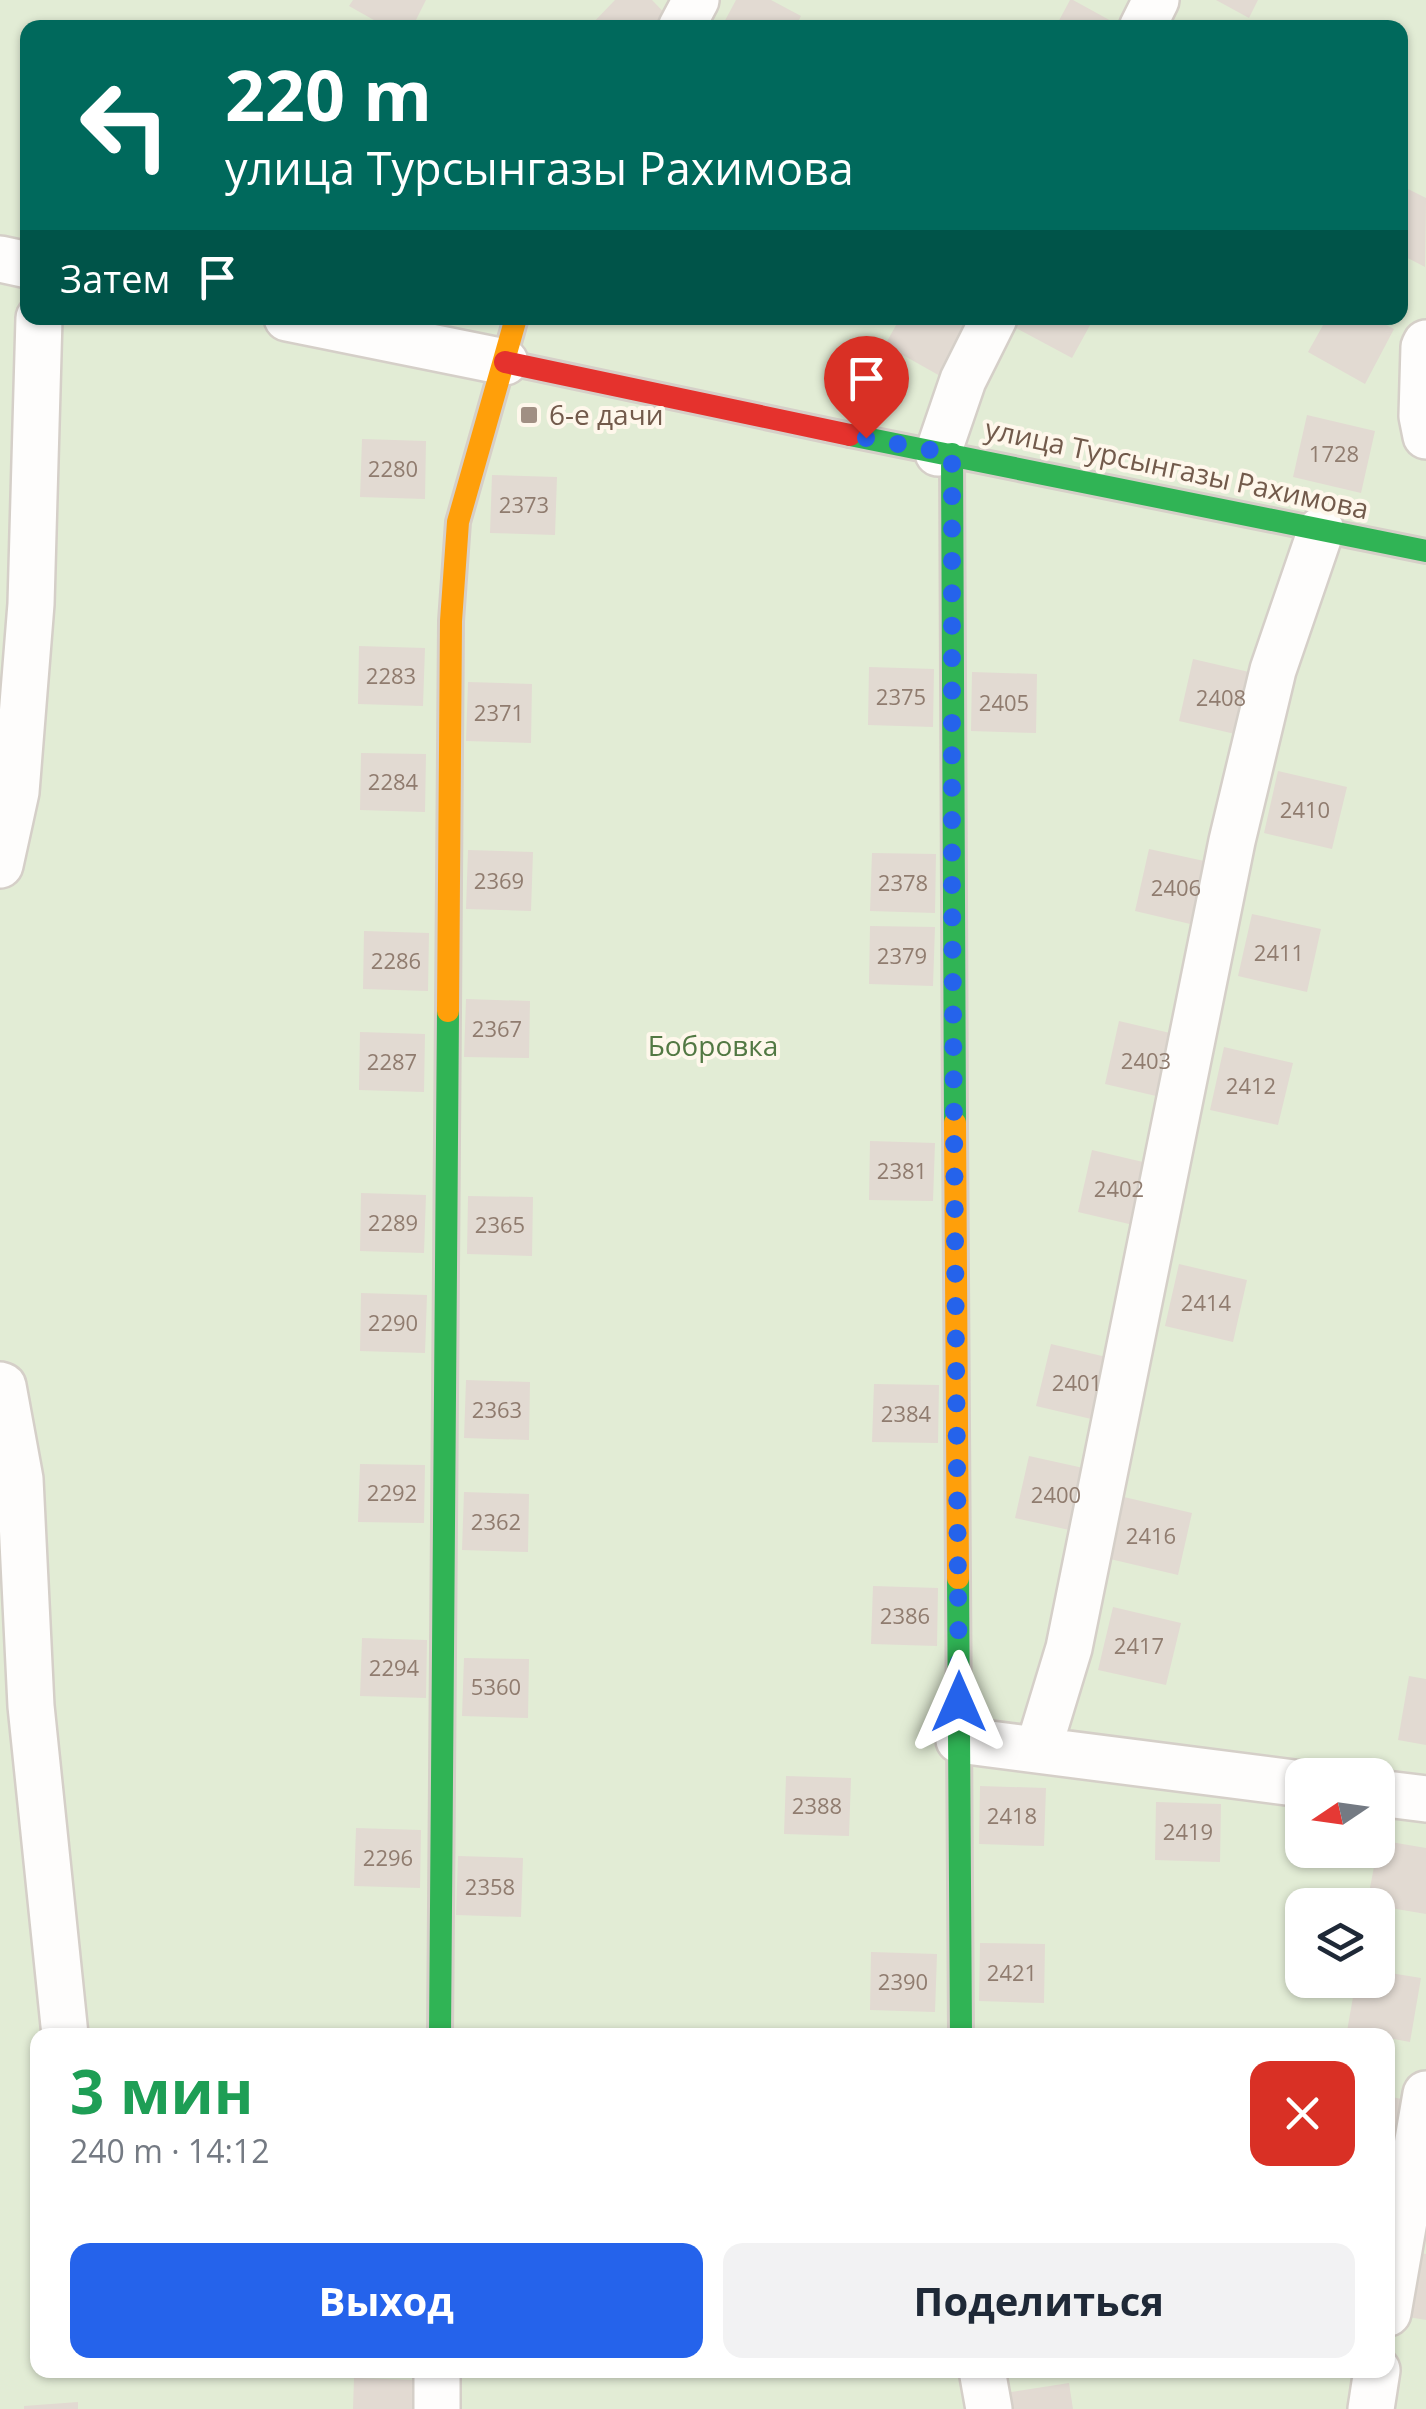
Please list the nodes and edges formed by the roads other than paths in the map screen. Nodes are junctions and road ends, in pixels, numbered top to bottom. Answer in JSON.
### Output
{"nodes":[{"id":1,"x":39,"y":325,"type":"edge"},
{"id":2,"x":322,"y":325,"type":"edge"},
{"id":3,"x":514,"y":325,"type":"edge"},
{"id":4,"x":990,"y":325,"type":"edge"},
{"id":5,"x":1426,"y":343,"type":"edge"},
{"id":6,"x":505,"y":362,"type":"junction"},
{"id":7,"x":1426,"y":436,"type":"edge"},
{"id":8,"x":945,"y":453,"type":"junction"},
{"id":9,"x":1321,"y":530,"type":"junction"},
{"id":10,"x":1426,"y":551,"type":"edge"},
{"id":11,"x":0,"y":865,"type":"edge"},
{"id":12,"x":0,"y":1385,"type":"edge"},
{"id":13,"x":959,"y":1740,"type":"junction"},
{"id":14,"x":1038,"y":1750,"type":"junction"},
{"id":15,"x":1285,"y":1782,"type":"edge"},
{"id":16,"x":1395,"y":1795,"type":"edge"},
{"id":17,"x":1426,"y":1799,"type":"edge"},
{"id":18,"x":65,"y":2028,"type":"edge"},
{"id":19,"x":440,"y":2028,"type":"edge"},
{"id":20,"x":960,"y":2028,"type":"edge"},
{"id":21,"x":1426,"y":2094,"type":"edge"},
{"id":22,"x":1395,"y":2272,"type":"edge"},
{"id":23,"x":437,"y":2378,"type":"edge"},
{"id":24,"x":983,"y":2378,"type":"edge"},
{"id":25,"x":1376,"y":2378,"type":"edge"},
{"id":26,"x":437,"y":2409,"type":"edge"},
{"id":27,"x":988,"y":2409,"type":"edge"},
{"id":28,"x":1370,"y":2409,"type":"edge"}],
"edges":[{"from":1,"to":11,"type":"street"},
{"from":2,"to":6,"type":"street"},
{"from":3,"to":6,"type":"street"},
{"from":4,"to":8,"type":"street"},
{"from":5,"to":7,"type":"street"},
{"from":6,"to":8,"type":"street","name":"улица Турсынгазы Рахимова"},
{"from":6,"to":19,"type":"street"},
{"from":8,"to":9,"type":"street","name":"улица Турсынгазы Рахимова"},
{"from":8,"to":13,"type":"street"},
{"from":9,"to":10,"type":"street","name":"улица Турсынгазы Рахимова"},
{"from":9,"to":14,"type":"street"},
{"from":12,"to":18,"type":"street"},
{"from":13,"to":14,"type":"street"},
{"from":13,"to":20,"type":"street"},
{"from":14,"to":15,"type":"street"},
{"from":16,"to":17,"type":"street"},
{"from":21,"to":22,"type":"street"},
{"from":23,"to":26,"type":"street"},
{"from":24,"to":27,"type":"street"},
{"from":25,"to":28,"type":"street"}]}
